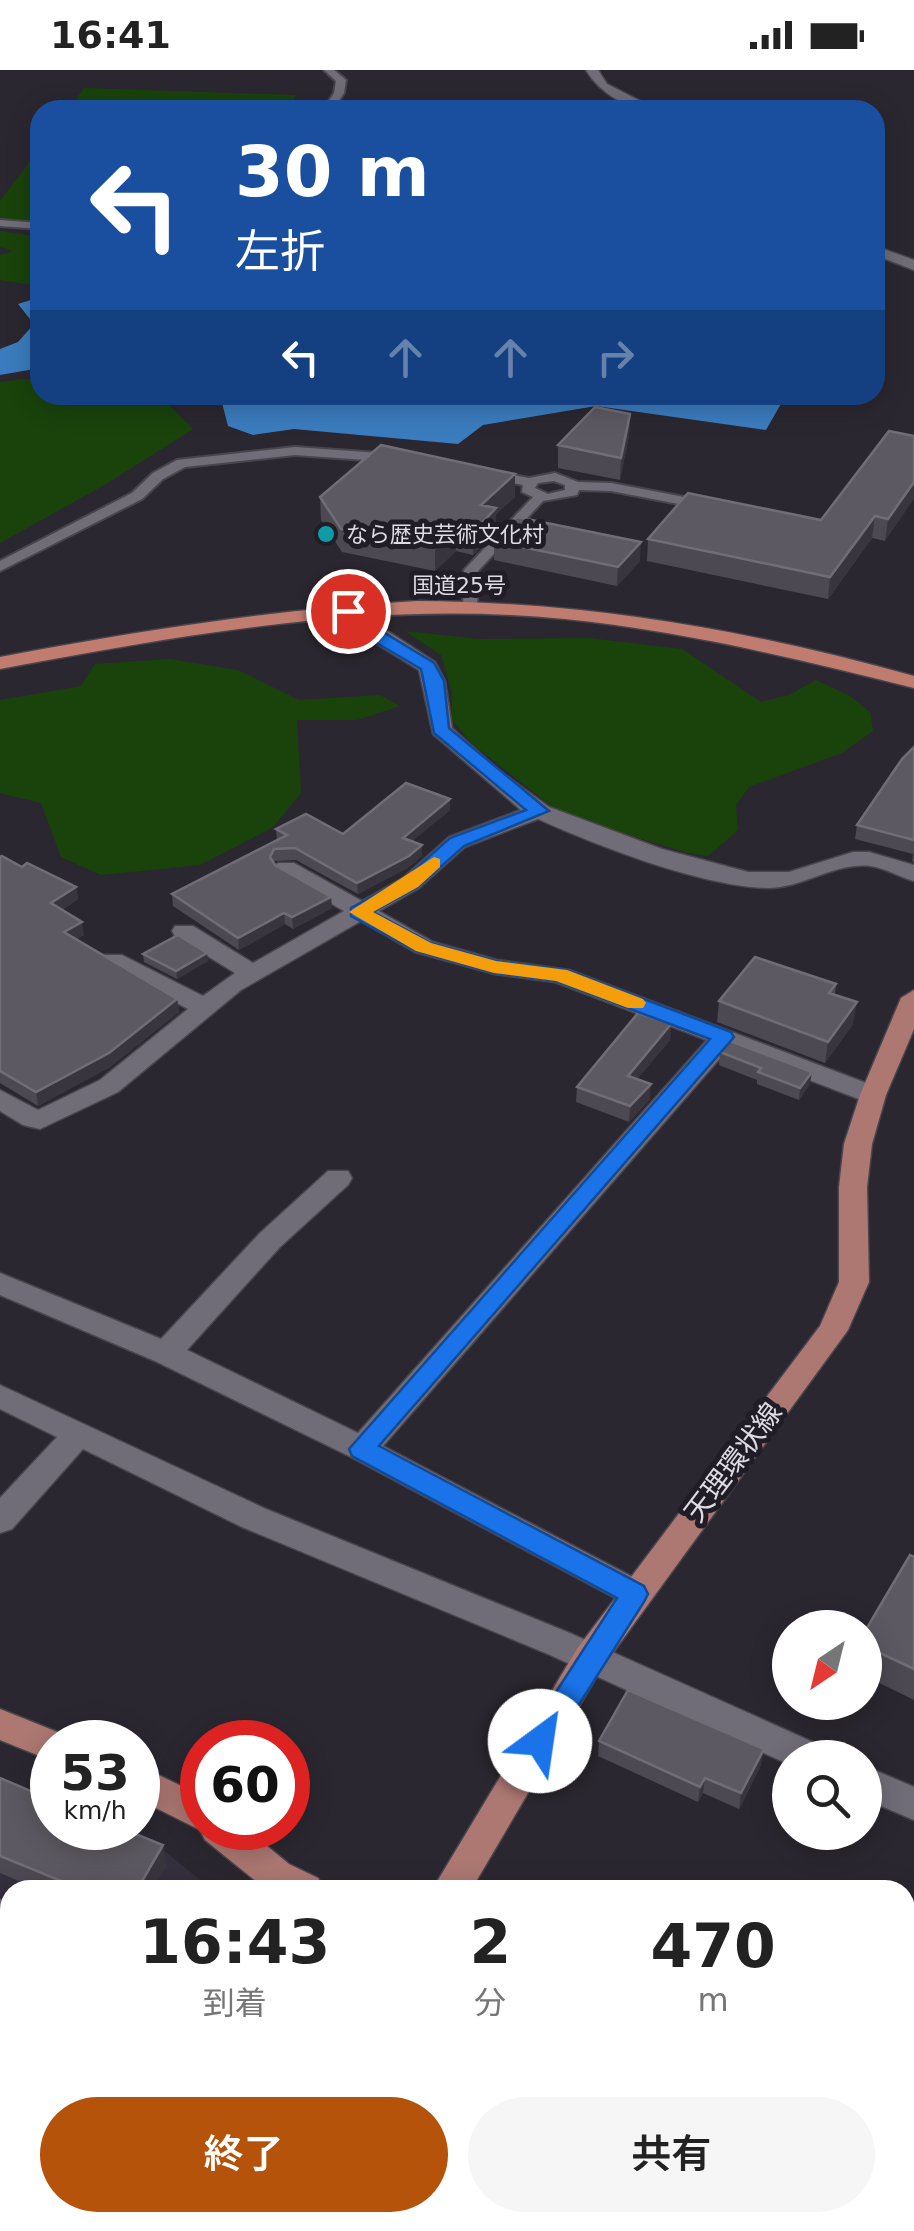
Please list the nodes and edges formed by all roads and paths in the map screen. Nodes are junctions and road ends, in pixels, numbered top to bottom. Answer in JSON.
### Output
{"nodes":[{"id":1,"x":328,"y":70,"type":"edge"},
{"id":2,"x":592,"y":70,"type":"edge"},
{"id":3,"x":335,"y":100,"type":"edge"},
{"id":4,"x":629,"y":100,"type":"edge"},
{"id":5,"x":0,"y":224,"type":"edge"},
{"id":6,"x":30,"y":226,"type":"edge"},
{"id":7,"x":885,"y":254,"type":"edge"},
{"id":8,"x":914,"y":265,"type":"edge"},
{"id":9,"x":414,"y":460,"type":"edge"},
{"id":10,"x":480,"y":472,"type":"edge"},
{"id":11,"x":529,"y":482,"type":"junction"},
{"id":12,"x":574,"y":486,"type":"junction"},
{"id":13,"x":540,"y":497,"type":"junction"},
{"id":14,"x":725,"y":509,"type":"edge"},
{"id":15,"x":0,"y":566,"type":"edge"},
{"id":16,"x":470,"y":608,"type":"junction"},
{"id":17,"x":348,"y":611,"type":"junction"},
{"id":18,"x":0,"y":663,"type":"edge"},
{"id":19,"x":914,"y":682,"type":"edge"},
{"id":20,"x":539,"y":811,"type":"junction"},
{"id":21,"x":286,"y":868,"type":"edge"},
{"id":22,"x":914,"y":874,"type":"edge"},
{"id":23,"x":358,"y":912,"type":"junction"},
{"id":24,"x":184,"y":931,"type":"dead end"},
{"id":25,"x":113,"y":960,"type":"edge"},
{"id":26,"x":251,"y":972,"type":"junction"},
{"id":27,"x":914,"y":998,"type":"edge"},
{"id":28,"x":206,"y":1008,"type":"junction"},
{"id":29,"x":724,"y":1037,"type":"junction"},
{"id":30,"x":873,"y":1095,"type":"junction"},
{"id":31,"x":0,"y":1100,"type":"edge"},
{"id":32,"x":338,"y":1178,"type":"dead end"},
{"id":33,"x":0,"y":1283,"type":"edge"},
{"id":34,"x":166,"y":1353,"type":"junction"},
{"id":35,"x":0,"y":1396,"type":"edge"},
{"id":36,"x":77,"y":1435,"type":"junction"},
{"id":37,"x":362,"y":1449,"type":"junction"},
{"id":38,"x":0,"y":1520,"type":"edge"},
{"id":39,"x":634,"y":1594,"type":"junction"},
{"id":40,"x":590,"y":1659,"type":"junction"},
{"id":41,"x":0,"y":1724,"type":"edge"},
{"id":42,"x":30,"y":1737,"type":"edge"},
{"id":43,"x":772,"y":1741,"type":"edge"},
{"id":44,"x":882,"y":1790,"type":"edge"},
{"id":45,"x":914,"y":1804,"type":"edge"},
{"id":46,"x":245,"y":1850,"type":"edge"},
{"id":47,"x":285,"y":1880,"type":"edge"},
{"id":48,"x":457,"y":1880,"type":"edge"}],
"edges":[{"from":1,"to":3,"type":"lane"},
{"from":2,"to":4,"type":"street"},
{"from":5,"to":6,"type":"lane"},
{"from":7,"to":8,"type":"street"},
{"from":9,"to":15,"type":"lane"},
{"from":10,"to":11,"type":"lane"},
{"from":11,"to":12,"type":"lane"},
{"from":11,"to":13,"type":"lane"},
{"from":12,"to":13,"type":"lane"},
{"from":12,"to":14,"type":"lane"},
{"from":13,"to":16,"type":"lane"},
{"from":16,"to":17,"type":"highway","name":"国道25号"},
{"from":16,"to":19,"type":"highway","name":"国道25号"},
{"from":17,"to":18,"type":"highway","name":"国道25号"},
{"from":17,"to":20,"type":"street"},
{"from":20,"to":22,"type":"street"},
{"from":20,"to":23,"type":"street"},
{"from":21,"to":23,"type":"street"},
{"from":23,"to":26,"type":"street"},
{"from":23,"to":29,"type":"street"},
{"from":24,"to":26,"type":"street"},
{"from":25,"to":28,"type":"street"},
{"from":26,"to":28,"type":"street"},
{"from":27,"to":30,"type":"main road","name":"天理環状線"},
{"from":28,"to":31,"type":"street"},
{"from":29,"to":30,"type":"street"},
{"from":29,"to":37,"type":"street"},
{"from":30,"to":39,"type":"main road","name":"天理環状線"},
{"from":32,"to":34,"type":"street"},
{"from":33,"to":34,"type":"street"},
{"from":34,"to":37,"type":"street"},
{"from":35,"to":36,"type":"street"},
{"from":36,"to":38,"type":"street"},
{"from":36,"to":40,"type":"street"},
{"from":37,"to":39,"type":"street"},
{"from":39,"to":40,"type":"main road","name":"天理環状線"},
{"from":40,"to":43,"type":"street"},
{"from":40,"to":48,"type":"main road","name":"天理環状線"},
{"from":41,"to":42,"type":"main road"},
{"from":44,"to":45,"type":"street"},
{"from":46,"to":47,"type":"main road"}]}
